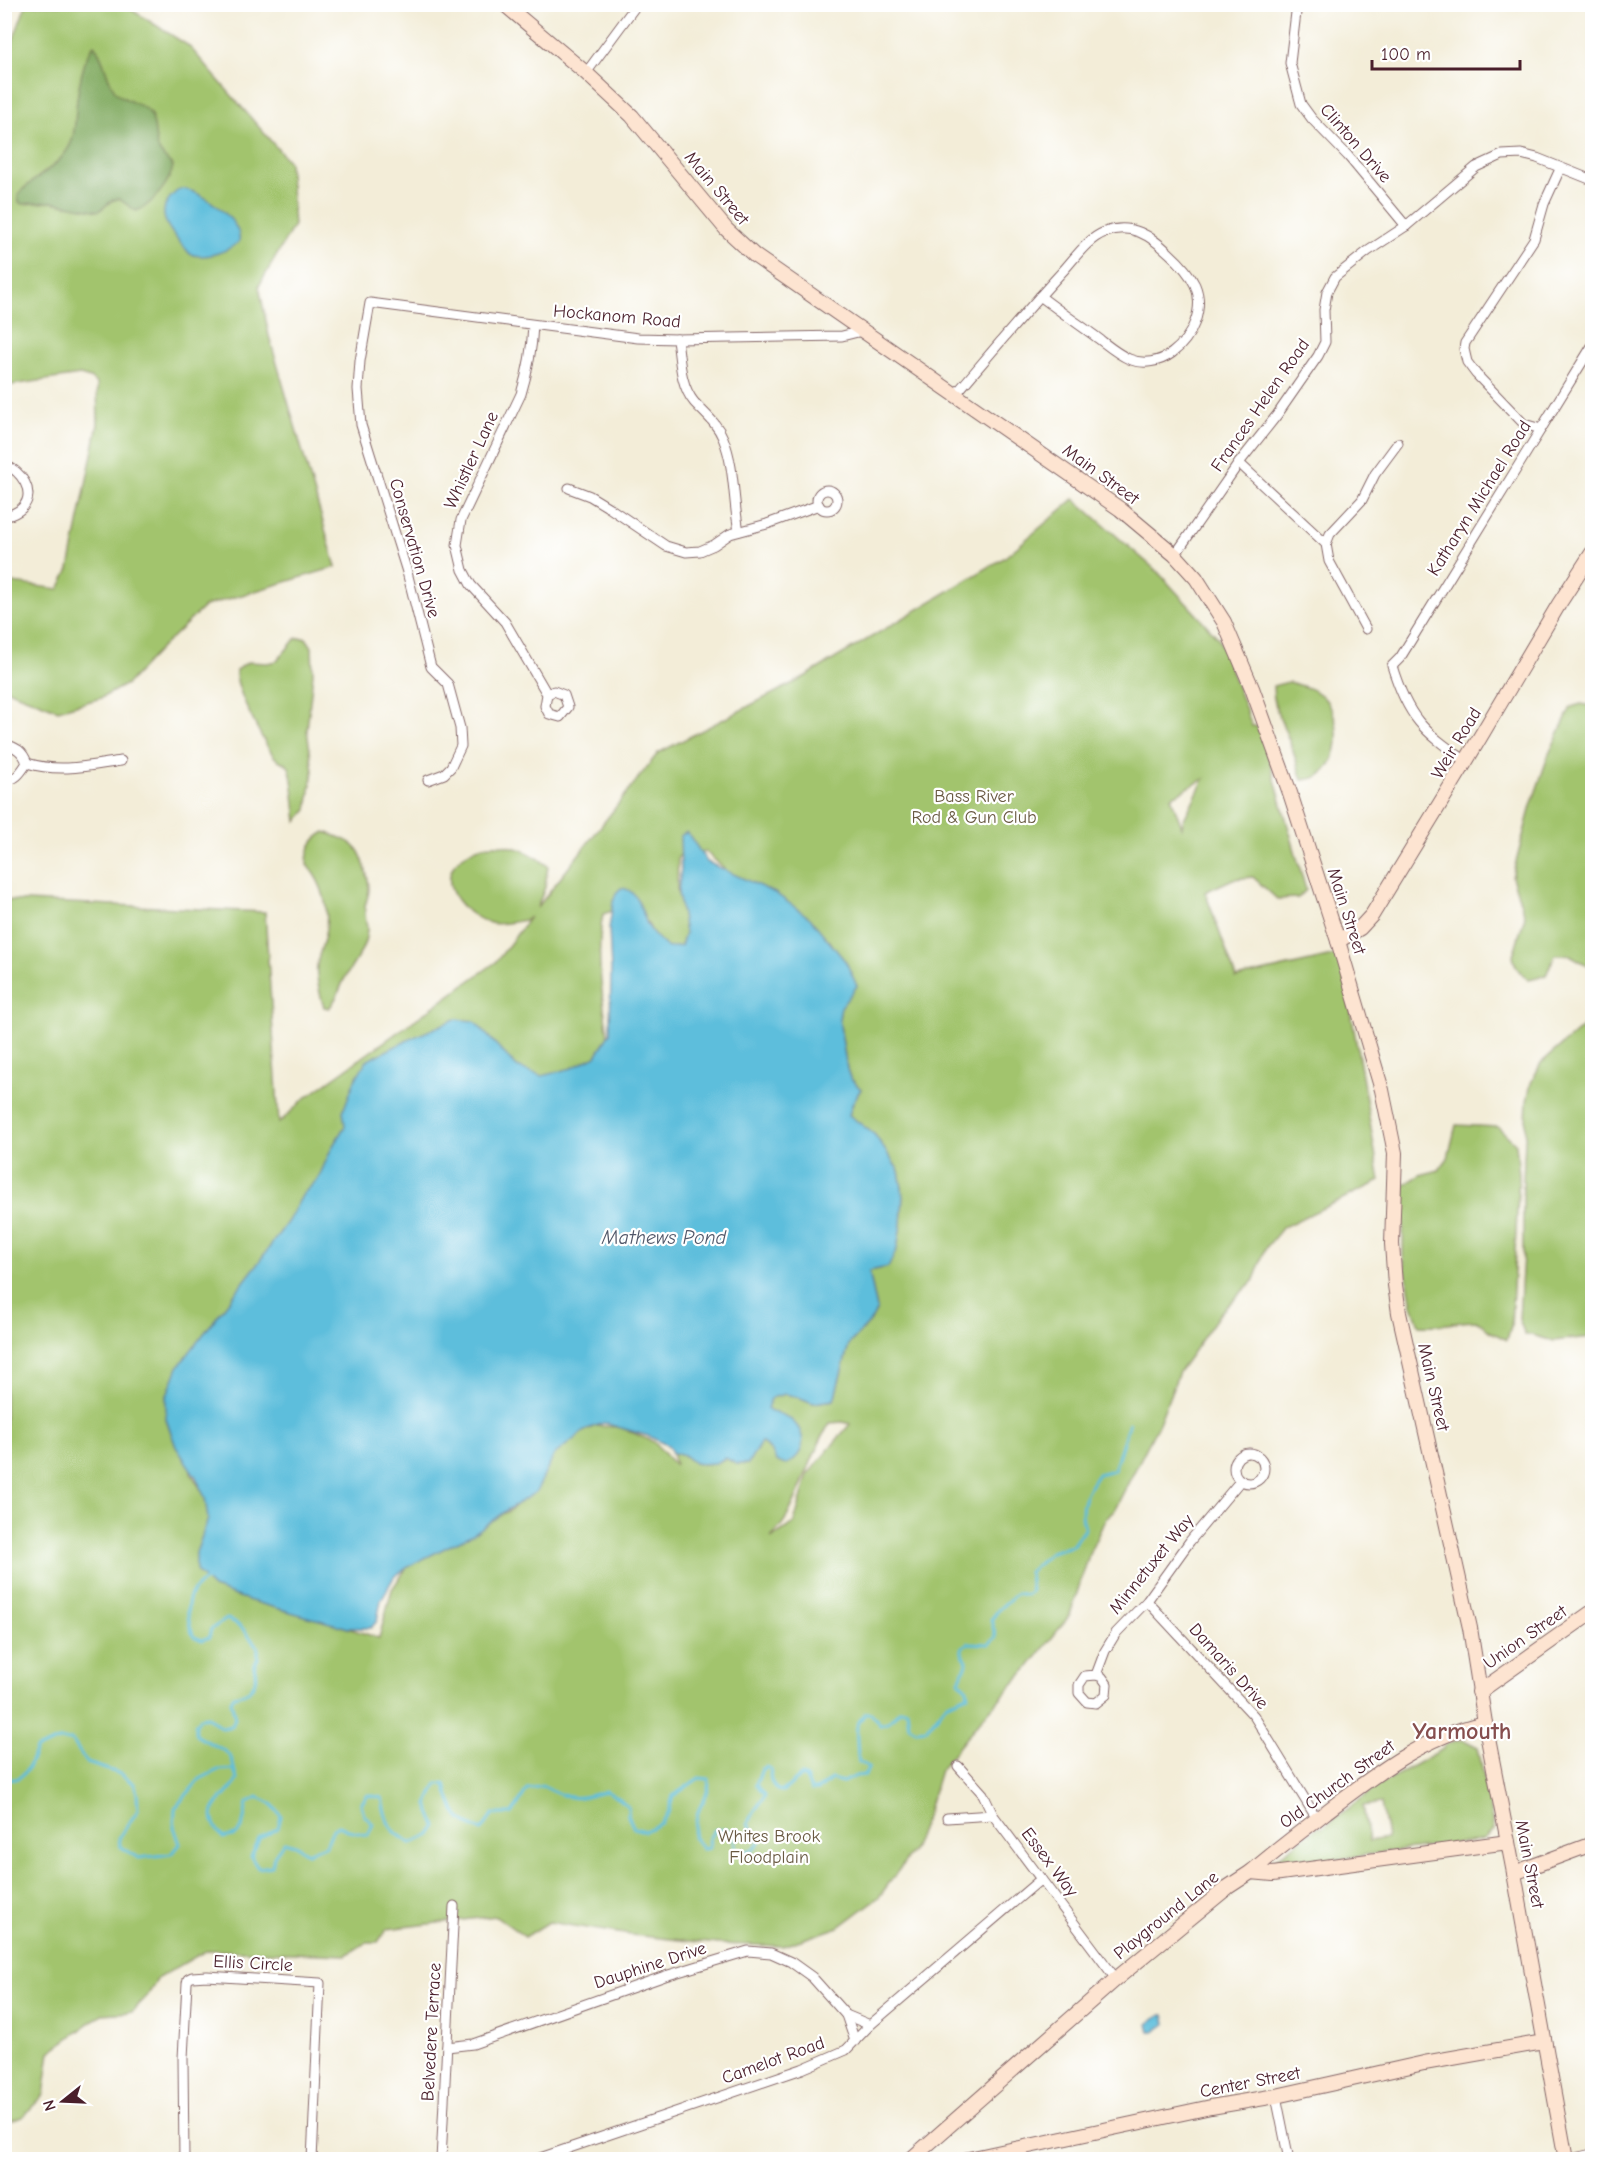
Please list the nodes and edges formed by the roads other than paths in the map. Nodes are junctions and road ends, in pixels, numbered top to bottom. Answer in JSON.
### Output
{"nodes":[{"id":1,"x":504,"y":4,"type":"edge"},
{"id":2,"x":1298,"y":4,"type":"edge"},
{"id":3,"x":631,"y":7,"type":"edge"},
{"id":4,"x":586,"y":73,"type":"junction"},
{"id":5,"x":1560,"y":169,"type":"junction"},
{"id":6,"x":1593,"y":180,"type":"edge"},
{"id":7,"x":1406,"y":226,"type":"junction"},
{"id":8,"x":1040,"y":296,"type":"junction"},
{"id":9,"x":370,"y":303,"type":"joint"},
{"id":10,"x":533,"y":325,"type":"junction"},
{"id":11,"x":862,"y":331,"type":"junction"},
{"id":12,"x":677,"y":339,"type":"junction"},
{"id":13,"x":1593,"y":346,"type":"edge"},
{"id":14,"x":955,"y":395,"type":"junction"},
{"id":15,"x":1541,"y":429,"type":"junction"},
{"id":16,"x":1398,"y":443,"type":"dead end"},
{"id":17,"x":1239,"y":463,"type":"junction"},
{"id":18,"x":4,"y":465,"type":"edge"},
{"id":19,"x":570,"y":488,"type":"dead end"},
{"id":20,"x":819,"y":505,"type":"dead end"},
{"id":21,"x":4,"y":517,"type":"edge"},
{"id":22,"x":740,"y":531,"type":"junction"},
{"id":23,"x":1326,"y":543,"type":"junction"},
{"id":24,"x":1593,"y":553,"type":"edge"},
{"id":25,"x":1175,"y":555,"type":"junction"},
{"id":26,"x":1366,"y":629,"type":"dead end"},
{"id":27,"x":547,"y":694,"type":"dead end"},
{"id":28,"x":4,"y":744,"type":"edge"},
{"id":29,"x":120,"y":761,"type":"dead end"},
{"id":30,"x":1466,"y":761,"type":"junction"},
{"id":31,"x":27,"y":763,"type":"junction"},
{"id":32,"x":4,"y":780,"type":"edge"},
{"id":33,"x":428,"y":780,"type":"dead end"},
{"id":34,"x":1338,"y":941,"type":"junction"},
{"id":35,"x":1241,"y":1480,"type":"dead end"},
{"id":36,"x":1147,"y":1601,"type":"junction"},
{"id":37,"x":1593,"y":1612,"type":"edge"},
{"id":38,"x":1096,"y":1675,"type":"dead end"},
{"id":39,"x":1479,"y":1692,"type":"junction"},
{"id":40,"x":1485,"y":1724,"type":"junction"},
{"id":41,"x":958,"y":1766,"type":"dead end"},
{"id":42,"x":993,"y":1815,"type":"junction"},
{"id":43,"x":947,"y":1818,"type":"dead end"},
{"id":44,"x":1317,"y":1819,"type":"junction"},
{"id":45,"x":1508,"y":1842,"type":"junction"},
{"id":46,"x":1593,"y":1844,"type":"edge"},
{"id":47,"x":1251,"y":1872,"type":"junction"},
{"id":48,"x":1514,"y":1873,"type":"junction"},
{"id":49,"x":1041,"y":1879,"type":"junction"},
{"id":50,"x":454,"y":1906,"type":"dead end"},
{"id":51,"x":1116,"y":1978,"type":"junction"},
{"id":52,"x":846,"y":2015,"type":"junction"},
{"id":53,"x":870,"y":2025,"type":"junction"},
{"id":54,"x":855,"y":2041,"type":"junction"},
{"id":55,"x":1544,"y":2042,"type":"junction"},
{"id":56,"x":447,"y":2047,"type":"junction"},
{"id":57,"x":1276,"y":2096,"type":"junction"},
{"id":58,"x":1593,"y":2154,"type":"edge"},
{"id":59,"x":184,"y":2160,"type":"edge"},
{"id":60,"x":312,"y":2160,"type":"edge"},
{"id":61,"x":441,"y":2160,"type":"edge"},
{"id":62,"x":534,"y":2160,"type":"edge"},
{"id":63,"x":910,"y":2160,"type":"edge"},
{"id":64,"x":964,"y":2160,"type":"edge"},
{"id":65,"x":1289,"y":2160,"type":"edge"},
{"id":66,"x":1566,"y":2160,"type":"edge"}],
"edges":[{"from":1,"to":4,"type":"main road","name":"Main Street"},
{"from":2,"to":7,"type":"street","name":"Clinton Drive"},
{"from":3,"to":4,"type":"street"},
{"from":4,"to":11,"type":"main road","name":"Main Street"},
{"from":5,"to":6,"type":"street"},
{"from":5,"to":7,"type":"street","name":"Frances Helen Road"},
{"from":5,"to":15,"type":"street"},
{"from":7,"to":17,"type":"street","name":"Frances Helen Road"},
{"from":8,"to":8,"type":"street"},
{"from":8,"to":14,"type":"street"},
{"from":9,"to":10,"type":"street","name":"Hockanom Road"},
{"from":9,"to":33,"type":"street","name":"Conservation Drive"},
{"from":10,"to":12,"type":"street","name":"Hockanom Road"},
{"from":10,"to":27,"type":"street","name":"Whistler Lane"},
{"from":11,"to":12,"type":"street","name":"Hockanom Road"},
{"from":11,"to":14,"type":"main road","name":"Main Street"},
{"from":12,"to":22,"type":"street"},
{"from":13,"to":15,"type":"street","name":"Katharyn Michael Road"},
{"from":14,"to":25,"type":"main road","name":"Main Street"},
{"from":15,"to":30,"type":"street","name":"Katharyn Michael Road"},
{"from":16,"to":23,"type":"street"},
{"from":17,"to":23,"type":"street"},
{"from":17,"to":25,"type":"street","name":"Frances Helen Road"},
{"from":18,"to":21,"type":"street"},
{"from":19,"to":22,"type":"street"},
{"from":20,"to":22,"type":"street"},
{"from":23,"to":26,"type":"street"},
{"from":24,"to":30,"type":"main road","name":"Weir Road"},
{"from":25,"to":34,"type":"main road","name":"Main Street"},
{"from":28,"to":31,"type":"street"},
{"from":29,"to":31,"type":"street"},
{"from":30,"to":34,"type":"main road","name":"Weir Road"},
{"from":31,"to":32,"type":"street"},
{"from":34,"to":39,"type":"main road","name":"Main Street"},
{"from":35,"to":36,"type":"street","name":"Minnetuxet Way"},
{"from":36,"to":38,"type":"street","name":"Minnetuxet Way"},
{"from":36,"to":44,"type":"street","name":"Damaris Drive"},
{"from":37,"to":39,"type":"main road","name":"Union Street"},
{"from":39,"to":40,"type":"main road","name":"Main Street"},
{"from":40,"to":44,"type":"main road","name":"Old Church Street"},
{"from":40,"to":45,"type":"main road","name":"Main Street"},
{"from":41,"to":42,"type":"street","name":"Essex Way"},
{"from":42,"to":43,"type":"street"},
{"from":42,"to":49,"type":"street","name":"Essex Way"},
{"from":44,"to":47,"type":"main road","name":"Old Church Street"},
{"from":45,"to":47,"type":"main road"},
{"from":45,"to":48,"type":"main road","name":"Main Street"},
{"from":46,"to":48,"type":"main road"},
{"from":47,"to":51,"type":"main road","name":"Playground Lane"},
{"from":48,"to":55,"type":"main road","name":"Main Street"},
{"from":49,"to":51,"type":"street","name":"Essex Way"},
{"from":49,"to":53,"type":"street","name":"Camelot Road"},
{"from":50,"to":56,"type":"street","name":"Belvedere Terrace"},
{"from":51,"to":63,"type":"main road","name":"Playground Lane"},
{"from":52,"to":53,"type":"street","name":"Dauphine Drive"},
{"from":52,"to":54,"type":"street","name":"Dauphine Drive"},
{"from":52,"to":56,"type":"street","name":"Dauphine Drive"},
{"from":53,"to":54,"type":"street","name":"Camelot Road"},
{"from":54,"to":62,"type":"street","name":"Camelot Road"},
{"from":55,"to":57,"type":"main road","name":"Center Street"},
{"from":55,"to":66,"type":"main road","name":"Main Street"},
{"from":56,"to":61,"type":"street","name":"Belvedere Terrace"},
{"from":57,"to":64,"type":"main road","name":"Center Street"},
{"from":57,"to":65,"type":"street"},
{"from":58,"to":66,"type":"street"},
{"from":59,"to":60,"type":"street","name":"Ellis Circle"}]}
